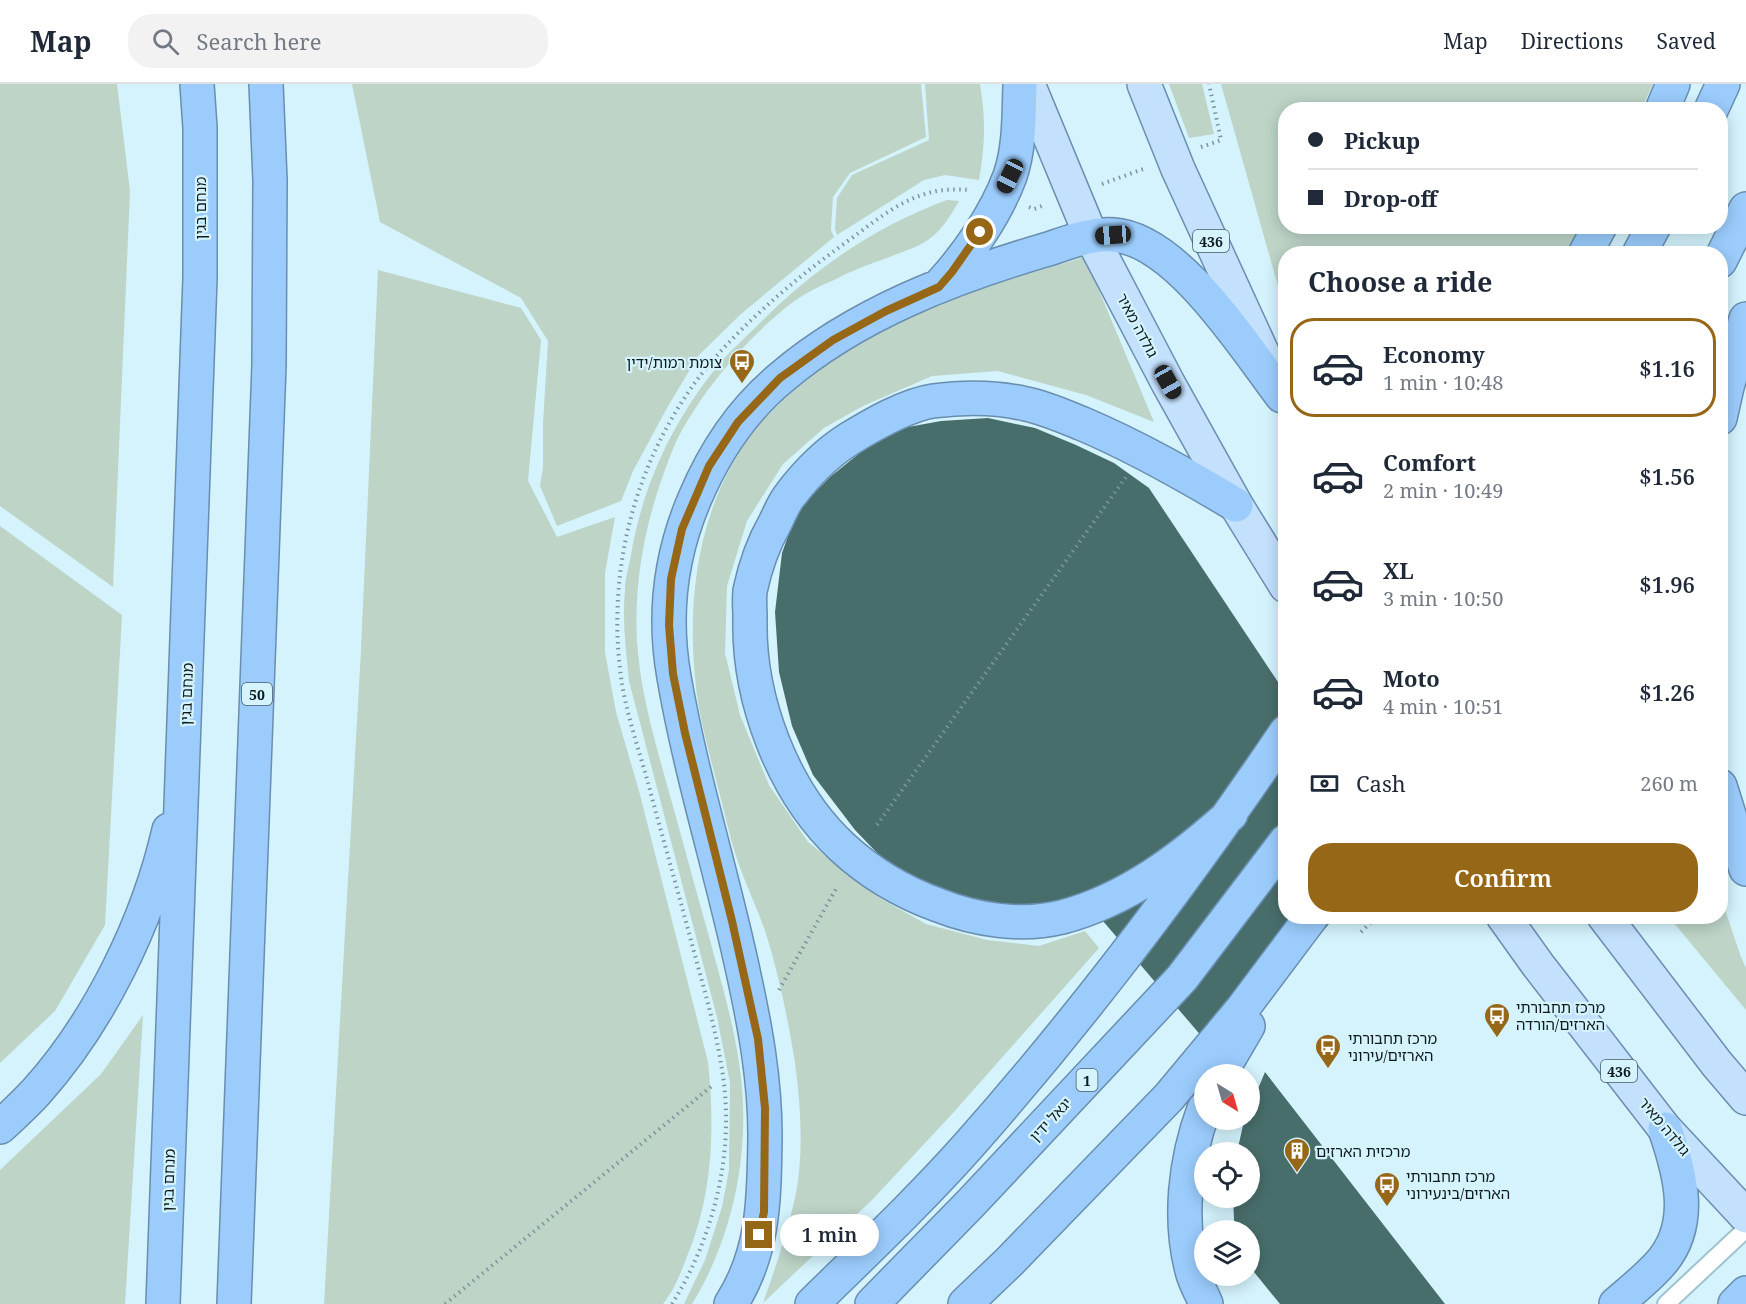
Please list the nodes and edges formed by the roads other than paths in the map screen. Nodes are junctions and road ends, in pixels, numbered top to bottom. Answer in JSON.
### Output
{"nodes":[{"id":1,"x":197,"y":84,"type":"edge"},
{"id":2,"x":266,"y":84,"type":"edge"},
{"id":3,"x":1020,"y":84,"type":"edge"},
{"id":4,"x":1028,"y":84,"type":"edge"},
{"id":5,"x":1144,"y":84,"type":"edge"},
{"id":6,"x":1673,"y":84,"type":"edge"},
{"id":7,"x":1723,"y":84,"type":"edge"},
{"id":8,"x":1665,"y":102,"type":"edge"},
{"id":9,"x":1715,"y":102,"type":"edge"},
{"id":10,"x":1746,"y":209,"type":"edge"},
{"id":11,"x":1091,"y":236,"type":"junction"},
{"id":12,"x":1728,"y":246,"type":"edge"},
{"id":13,"x":939,"y":287,"type":"junction"},
{"id":14,"x":1746,"y":319,"type":"edge"},
{"id":15,"x":1728,"y":383,"type":"edge"},
{"id":16,"x":1278,"y":387,"type":"edge"},
{"id":17,"x":1278,"y":392,"type":"edge"},
{"id":18,"x":1236,"y":505,"type":"junction"},
{"id":19,"x":1278,"y":573,"type":"edge"},
{"id":20,"x":186,"y":700,"type":"junction"},
{"id":21,"x":1278,"y":744,"type":"edge"},
{"id":22,"x":1728,"y":812,"type":"edge"},
{"id":23,"x":1231,"y":814,"type":"junction"},
{"id":24,"x":1278,"y":852,"type":"edge"},
{"id":25,"x":1746,"y":869,"type":"edge"},
{"id":26,"x":1306,"y":924,"type":"edge"},
{"id":27,"x":1314,"y":924,"type":"edge"},
{"id":28,"x":1509,"y":924,"type":"edge"},
{"id":29,"x":1610,"y":924,"type":"edge"},
{"id":30,"x":1226,"y":1064,"type":"edge"},
{"id":31,"x":1746,"y":1098,"type":"edge"},
{"id":32,"x":0,"y":1127,"type":"edge"},
{"id":33,"x":1665,"y":1129,"type":"junction"},
{"id":34,"x":1198,"y":1130,"type":"edge"},
{"id":35,"x":1746,"y":1216,"type":"edge"},
{"id":36,"x":1746,"y":1229,"type":"edge"},
{"id":37,"x":1746,"y":1293,"type":"edge"},
{"id":38,"x":163,"y":1304,"type":"edge"},
{"id":39,"x":234,"y":1304,"type":"edge"},
{"id":40,"x":731,"y":1304,"type":"edge"},
{"id":41,"x":812,"y":1304,"type":"edge"},
{"id":42,"x":872,"y":1304,"type":"edge"},
{"id":43,"x":965,"y":1304,"type":"edge"},
{"id":44,"x":1206,"y":1304,"type":"edge"},
{"id":45,"x":1616,"y":1304,"type":"edge"},
{"id":46,"x":1666,"y":1304,"type":"edge"},
{"id":47,"x":1735,"y":1304,"type":"edge"}],
"edges":[{"from":1,"to":20,"type":"highway","name":"מנחם בגין"},
{"from":2,"to":39,"type":"highway","number":"50"},
{"from":3,"to":13,"type":"highway"},
{"from":4,"to":11,"type":"main road","name":"גולדה מאיר"},
{"from":5,"to":16,"type":"main road","number":"436"},
{"from":6,"to":8,"type":"highway"},
{"from":7,"to":9,"type":"highway"},
{"from":10,"to":12,"type":"highway"},
{"from":11,"to":13,"type":"highway"},
{"from":11,"to":17,"type":"highway"},
{"from":11,"to":18,"type":"main road","name":"גולדה מאיר"},
{"from":13,"to":40,"type":"highway"},
{"from":14,"to":15,"type":"highway"},
{"from":18,"to":19,"type":"main road","name":"גולדה מאיר"},
{"from":18,"to":23,"type":"highway"},
{"from":20,"to":32,"type":"highway"},
{"from":20,"to":38,"type":"highway","name":"מנחם בגין"},
{"from":21,"to":23,"type":"highway"},
{"from":22,"to":25,"type":"highway"},
{"from":23,"to":41,"type":"highway"},
{"from":24,"to":42,"type":"highway","name":"יגאל ידין","number":"1"},
{"from":26,"to":43,"type":"highway"},
{"from":27,"to":30,"type":"highway"},
{"from":28,"to":33,"type":"main road","name":"גולדה מאיר","number":"436"},
{"from":29,"to":31,"type":"main road"},
{"from":33,"to":35,"type":"main road","name":"גולדה מאיר","number":"436"},
{"from":33,"to":45,"type":"highway"},
{"from":34,"to":44,"type":"highway"},
{"from":36,"to":46,"type":"lane"},
{"from":37,"to":47,"type":"highway"}]}
